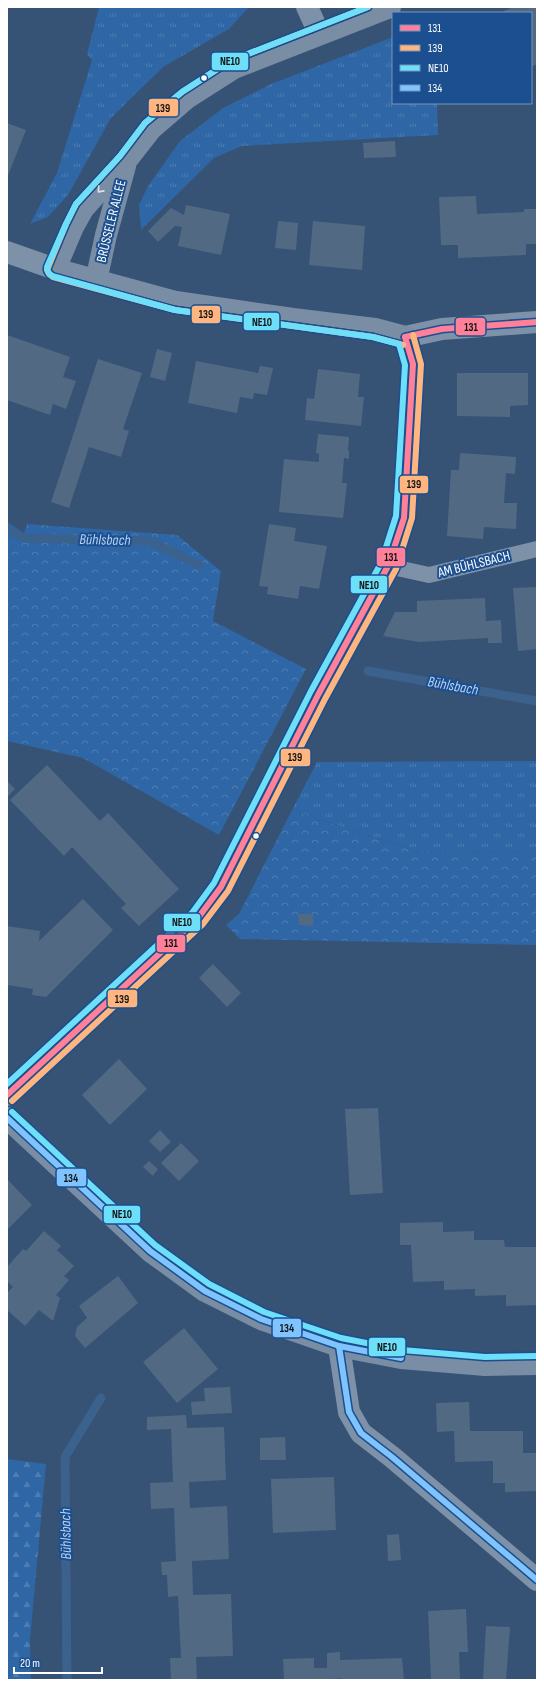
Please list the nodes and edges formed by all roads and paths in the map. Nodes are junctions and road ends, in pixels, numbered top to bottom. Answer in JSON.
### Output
{"nodes":[{"id":1,"x":308,"y":7,"type":"edge"},
{"id":2,"x":390,"y":7,"type":"edge"},
{"id":3,"x":319,"y":33,"type":"junction"},
{"id":4,"x":126,"y":161,"type":"junction"},
{"id":5,"x":7,"y":252,"type":"edge"},
{"id":6,"x":55,"y":269,"type":"junction"},
{"id":7,"x":96,"y":281,"type":"junction"},
{"id":8,"x":537,"y":322,"type":"edge"},
{"id":9,"x":406,"y":337,"type":"junction"},
{"id":10,"x":537,"y":549,"type":"edge"},
{"id":11,"x":388,"y":566,"type":"junction"},
{"id":12,"x":7,"y":1095,"type":"edge"},
{"id":13,"x":7,"y":1118,"type":"edge"},
{"id":14,"x":339,"y":1346,"type":"junction"},
{"id":15,"x":537,"y":1364,"type":"edge"},
{"id":16,"x":537,"y":1580,"type":"edge"}],
"edges":[{"from":1,"to":3,"type":"street"},
{"from":2,"to":3,"type":"street","name":"BRÜSSELER ALLEE"},
{"from":3,"to":4,"type":"street","name":"BRÜSSELER ALLEE"},
{"from":4,"to":6,"type":"street","name":"BRÜSSELER ALLEE","one_way":true},
{"from":4,"to":7,"type":"street","name":"BRÜSSELER ALLEE"},
{"from":5,"to":6,"type":"street"},
{"from":6,"to":7,"type":"street"},
{"from":7,"to":9,"type":"street"},
{"from":8,"to":9,"type":"street"},
{"from":9,"to":11,"type":"street"},
{"from":10,"to":11,"type":"lane","name":"AM BÜHLSBACH"},
{"from":11,"to":12,"type":"street"},
{"from":13,"to":14,"type":"street"},
{"from":14,"to":15,"type":"street"},
{"from":14,"to":16,"type":"street"}]}
